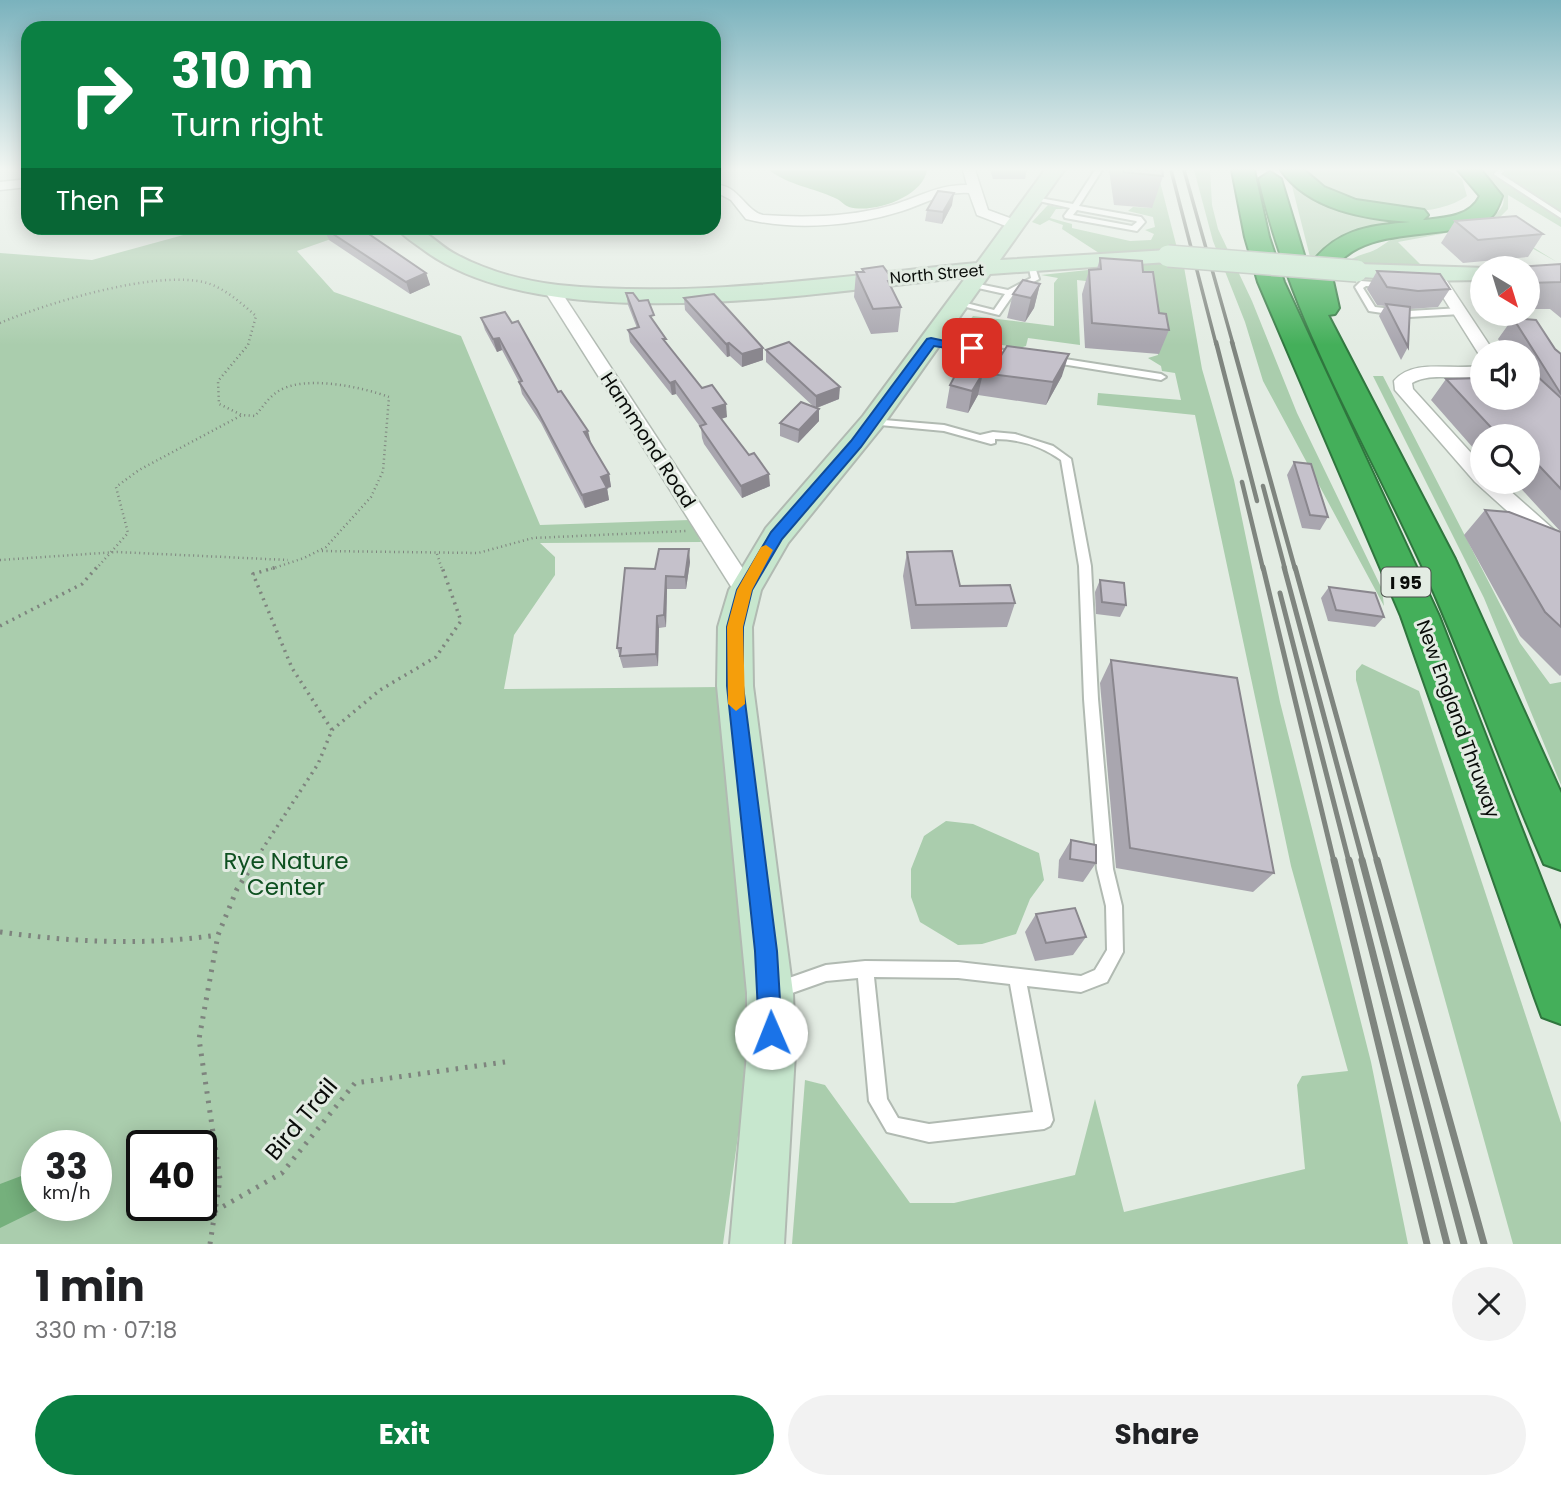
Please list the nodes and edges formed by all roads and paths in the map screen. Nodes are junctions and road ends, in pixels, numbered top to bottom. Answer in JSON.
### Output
{"nodes":[{"id":1,"x":1014,"y":228,"type":"edge"},
{"id":2,"x":1253,"y":228,"type":"edge"},
{"id":3,"x":1283,"y":228,"type":"edge"},
{"id":4,"x":1422,"y":228,"type":"edge"},
{"id":5,"x":1230,"y":230,"type":"dead end"},
{"id":6,"x":416,"y":235,"type":"edge"},
{"id":7,"x":1031,"y":266,"type":"junction"},
{"id":8,"x":1470,"y":275,"type":"edge"},
{"id":9,"x":977,"y":277,"type":"junction"},
{"id":10,"x":1360,"y":277,"type":"junction"},
{"id":11,"x":1436,"y":283,"type":"junction"},
{"id":12,"x":1394,"y":285,"type":"edge"},
{"id":13,"x":552,"y":290,"type":"junction"},
{"id":14,"x":1010,"y":293,"type":"junction"},
{"id":15,"x":958,"y":304,"type":"junction"},
{"id":16,"x":1461,"y":311,"type":"junction"},
{"id":17,"x":0,"y":323,"type":"edge"},
{"id":18,"x":1479,"y":340,"type":"edge"},
{"id":19,"x":931,"y":342,"type":"junction"},
{"id":20,"x":1026,"y":356,"type":"edge"},
{"id":21,"x":1040,"y":358,"type":"edge"},
{"id":22,"x":1470,"y":374,"type":"edge"},
{"id":23,"x":1161,"y":377,"type":"dead end"},
{"id":24,"x":1321,"y":399,"type":"junction"},
{"id":25,"x":242,"y":415,"type":"junction"},
{"id":26,"x":873,"y":422,"type":"junction"},
{"id":27,"x":1470,"y":464,"type":"edge"},
{"id":28,"x":1395,"y":475,"type":"junction"},
{"id":29,"x":1501,"y":494,"type":"edge"},
{"id":30,"x":706,"y":530,"type":"junction"},
{"id":31,"x":1561,"y":548,"type":"edge"},
{"id":32,"x":322,"y":551,"type":"junction"},
{"id":33,"x":110,"y":552,"type":"junction"},
{"id":34,"x":436,"y":553,"type":"junction"},
{"id":35,"x":0,"y":560,"type":"edge"},
{"id":36,"x":293,"y":561,"type":"junction"},
{"id":37,"x":745,"y":590,"type":"junction"},
{"id":38,"x":0,"y":626,"type":"edge"},
{"id":39,"x":332,"y":730,"type":"junction"},
{"id":40,"x":1561,"y":848,"type":"edge"},
{"id":41,"x":0,"y":932,"type":"edge"},
{"id":42,"x":218,"y":935,"type":"junction"},
{"id":43,"x":865,"y":970,"type":"junction"},
{"id":44,"x":1017,"y":977,"type":"junction"},
{"id":45,"x":770,"y":993,"type":"junction"},
{"id":46,"x":1561,"y":998,"type":"edge"},
{"id":47,"x":505,"y":1062,"type":"dead end"},
{"id":48,"x":213,"y":1130,"type":"edge"},
{"id":49,"x":217,"y":1159,"type":"edge"},
{"id":50,"x":217,"y":1198,"type":"edge"},
{"id":51,"x":217,"y":1210,"type":"edge"},
{"id":52,"x":213,"y":1221,"type":"edge"},
{"id":53,"x":210,"y":1244,"type":"edge"},
{"id":54,"x":757,"y":1244,"type":"edge"}],
"edges":[{"from":1,"to":9,"type":"street"},
{"from":2,"to":24,"type":"highway","name":"New England Thruway","number":"I 95"},
{"from":3,"to":28,"type":"highway","name":"New England Thruway","number":"I 95"},
{"from":4,"to":28,"type":"highway"},
{"from":5,"to":24,"type":"highway"},
{"from":6,"to":13,"type":"street","name":"North Street"},
{"from":7,"to":9,"type":"street","name":"North Street"},
{"from":7,"to":10,"type":"street","name":"North Street","bridge":true},
{"from":7,"to":14,"type":"lane"},
{"from":8,"to":11,"type":"street","name":"North Street"},
{"from":9,"to":13,"type":"street","name":"North Street"},
{"from":9,"to":14,"type":"lane"},
{"from":9,"to":15,"type":"street"},
{"from":10,"to":11,"type":"street","name":"North Street"},
{"from":10,"to":12,"type":"lane"},
{"from":10,"to":16,"type":"lane"},
{"from":11,"to":16,"type":"street"},
{"from":13,"to":30,"type":"street","name":"Hammond Road"},
{"from":14,"to":15,"type":"lane"},
{"from":15,"to":19,"type":"street"},
{"from":16,"to":18,"type":"street"},
{"from":17,"to":25,"type":"path"},
{"from":19,"to":20,"type":"lane"},
{"from":19,"to":26,"type":"street"},
{"from":21,"to":23,"type":"lane"},
{"from":22,"to":27,"type":"street"},
{"from":24,"to":46,"type":"highway","name":"New England Thruway","number":"I 95"},
{"from":25,"to":32,"type":"path"},
{"from":25,"to":33,"type":"path"},
{"from":26,"to":37,"type":"street"},
{"from":26,"to":44,"type":"lane"},
{"from":28,"to":40,"type":"highway","name":"New England Thruway","number":"I 95"},
{"from":29,"to":31,"type":"street"},
{"from":30,"to":34,"type":"path"},
{"from":30,"to":37,"type":"street","name":"Hammond Road"},
{"from":32,"to":34,"type":"path"},
{"from":32,"to":36,"type":"path"},
{"from":33,"to":35,"type":"path"},
{"from":33,"to":36,"type":"path"},
{"from":33,"to":38,"type":"path"},
{"from":34,"to":39,"type":"path"},
{"from":36,"to":39,"type":"path"},
{"from":37,"to":45,"type":"street"},
{"from":39,"to":42,"type":"path"},
{"from":41,"to":42,"type":"path"},
{"from":42,"to":48,"type":"path"},
{"from":43,"to":44,"type":"lane"},
{"from":43,"to":44,"type":"lane"},
{"from":43,"to":45,"type":"lane"},
{"from":45,"to":54,"type":"street"},
{"from":47,"to":51,"type":"path","name":"Bird Trail"},
{"from":49,"to":50,"type":"path"},
{"from":52,"to":53,"type":"path"}]}
